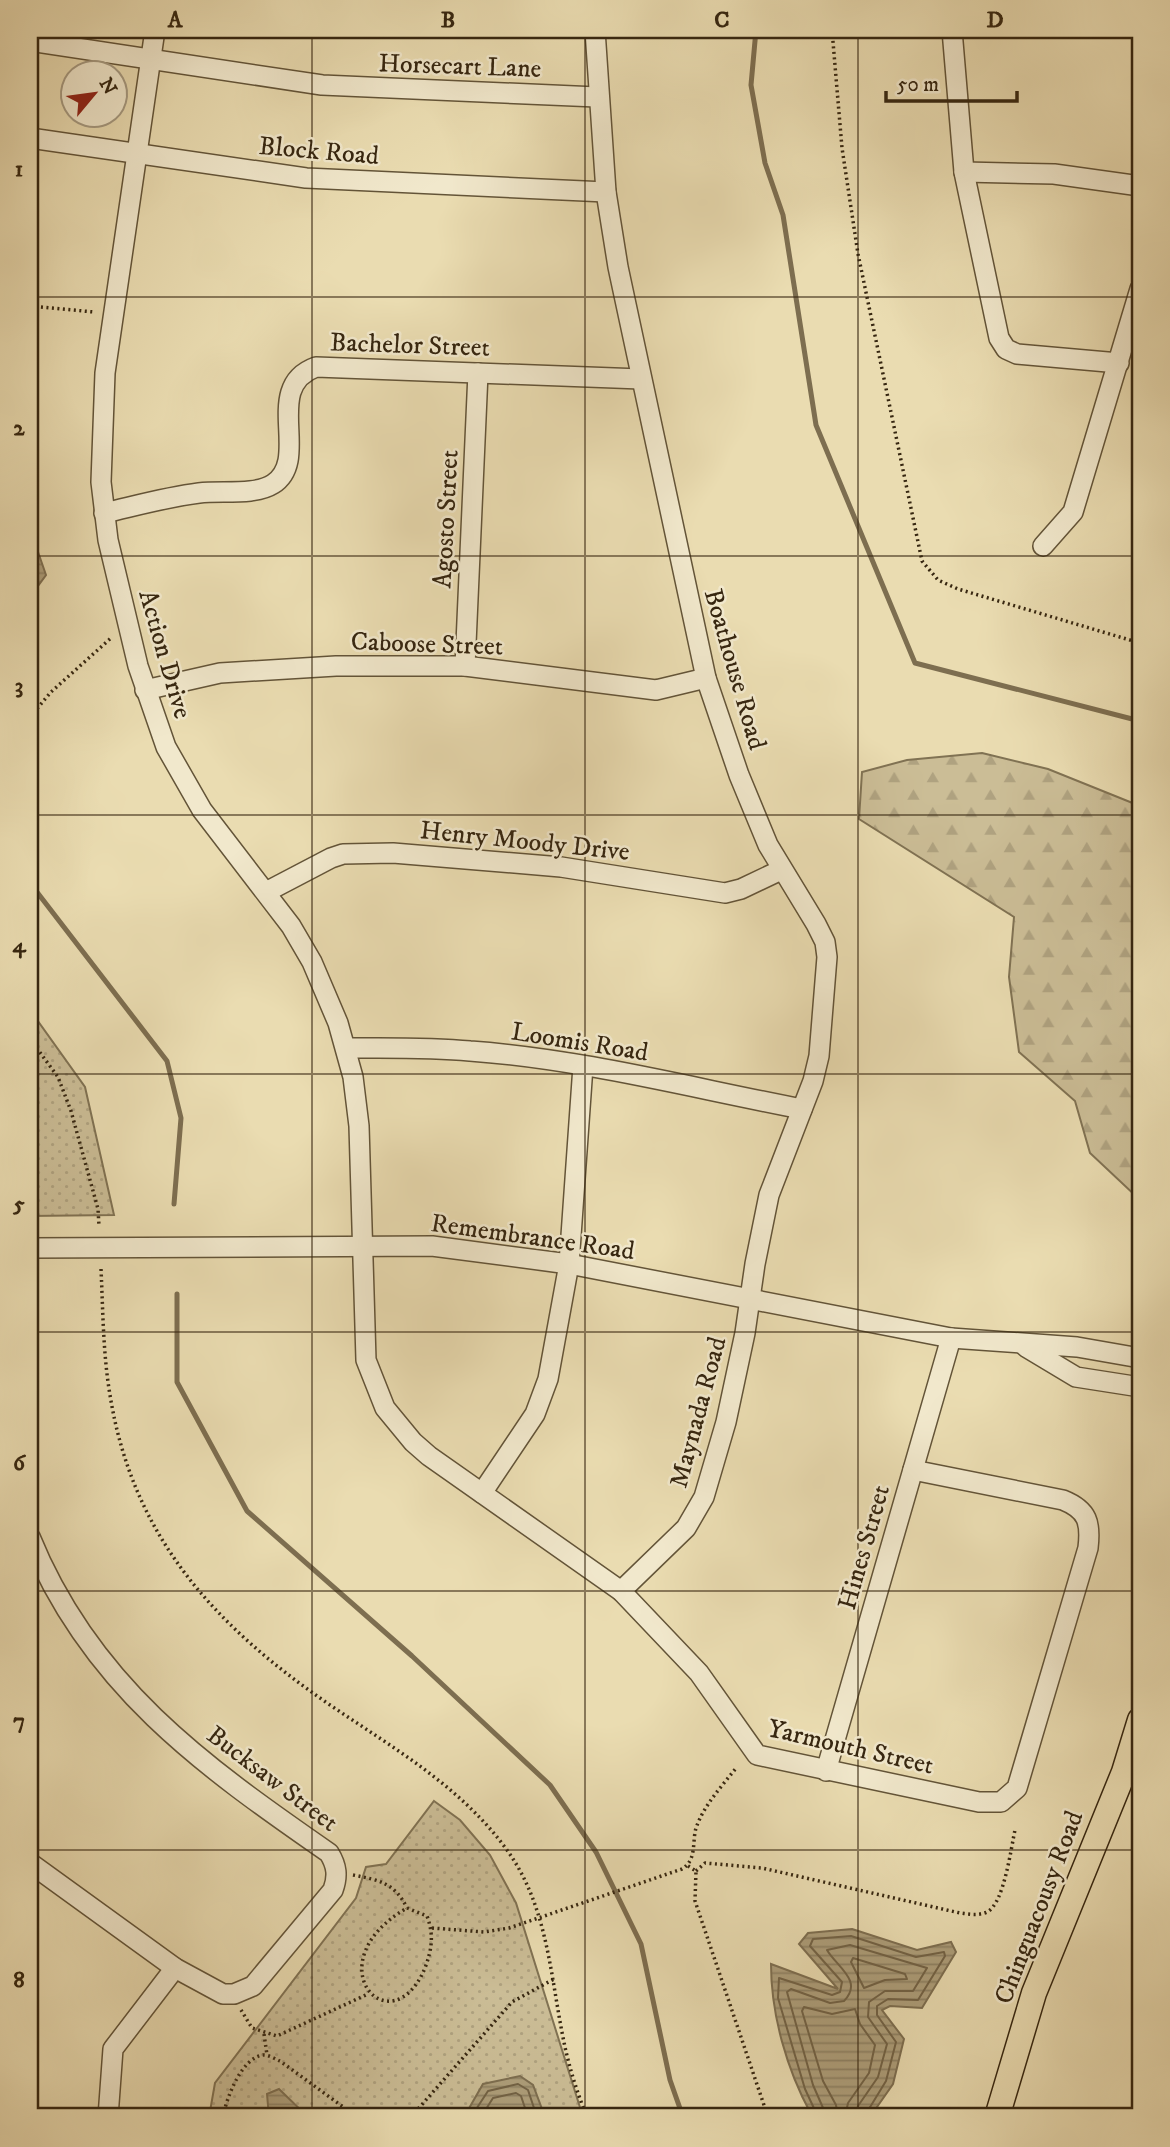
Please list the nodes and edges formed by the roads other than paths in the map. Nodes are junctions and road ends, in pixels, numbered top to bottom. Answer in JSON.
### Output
{"nodes":[{"id":1,"x":155,"y":30,"type":"edge"},
{"id":2,"x":594,"y":30,"type":"edge"},
{"id":3,"x":952,"y":30,"type":"edge"},
{"id":4,"x":30,"y":41,"type":"edge"},
{"id":5,"x":151,"y":59,"type":"junction"},
{"id":6,"x":597,"y":97,"type":"junction"},
{"id":7,"x":30,"y":138,"type":"edge"},
{"id":8,"x":138,"y":154,"type":"junction"},
{"id":9,"x":964,"y":173,"type":"junction"},
{"id":10,"x":1140,"y":186,"type":"edge"},
{"id":11,"x":606,"y":192,"type":"junction"},
{"id":12,"x":1140,"y":289,"type":"edge"},
{"id":13,"x":1119,"y":363,"type":"junction"},
{"id":14,"x":478,"y":373,"type":"junction"},
{"id":15,"x":641,"y":379,"type":"junction"},
{"id":16,"x":104,"y":513,"type":"junction"},
{"id":17,"x":1043,"y":545,"type":"dead end"},
{"id":18,"x":465,"y":666,"type":"junction"},
{"id":19,"x":706,"y":678,"type":"junction"},
{"id":20,"x":145,"y":690,"type":"junction"},
{"id":21,"x":781,"y":870,"type":"junction"},
{"id":22,"x":266,"y":892,"type":"junction"},
{"id":23,"x":347,"y":1048,"type":"junction"},
{"id":24,"x":583,"y":1066,"type":"junction"},
{"id":25,"x":802,"y":1109,"type":"junction"},
{"id":26,"x":361,"y":1244,"type":"junction"},
{"id":27,"x":30,"y":1248,"type":"edge"},
{"id":28,"x":569,"y":1264,"type":"junction"},
{"id":29,"x":750,"y":1298,"type":"junction"},
{"id":30,"x":951,"y":1338,"type":"junction"},
{"id":31,"x":1022,"y":1344,"type":"junction"},
{"id":32,"x":1140,"y":1358,"type":"edge"},
{"id":33,"x":1140,"y":1387,"type":"edge"},
{"id":34,"x":913,"y":1470,"type":"junction"},
{"id":35,"x":482,"y":1493,"type":"junction"},
{"id":36,"x":30,"y":1537,"type":"edge"},
{"id":37,"x":621,"y":1591,"type":"junction"},
{"id":38,"x":1140,"y":1720,"type":"edge"},
{"id":39,"x":826,"y":1771,"type":"junction"},
{"id":40,"x":30,"y":1863,"type":"edge"},
{"id":41,"x":175,"y":1968,"type":"junction"},
{"id":42,"x":108,"y":2117,"type":"edge"},
{"id":43,"x":997,"y":2117,"type":"edge"}],
"edges":[{"from":1,"to":5,"type":"street","name":"Action Drive"},
{"from":2,"to":6,"type":"street","name":"Boathouse Road"},
{"from":3,"to":9,"type":"street"},
{"from":4,"to":5,"type":"street","name":"Horsecart Lane"},
{"from":5,"to":6,"type":"street","name":"Horsecart Lane"},
{"from":5,"to":8,"type":"street","name":"Action Drive"},
{"from":6,"to":11,"type":"street","name":"Boathouse Road"},
{"from":7,"to":8,"type":"street","name":"Block Road"},
{"from":8,"to":11,"type":"street","name":"Block Road"},
{"from":8,"to":16,"type":"street","name":"Action Drive"},
{"from":9,"to":10,"type":"street"},
{"from":9,"to":13,"type":"street"},
{"from":11,"to":15,"type":"street","name":"Boathouse Road"},
{"from":12,"to":13,"type":"street"},
{"from":13,"to":17,"type":"street"},
{"from":14,"to":15,"type":"street","name":"Bachelor Street"},
{"from":14,"to":16,"type":"street","name":"Bachelor Street"},
{"from":14,"to":18,"type":"street","name":"Agosto Street"},
{"from":15,"to":19,"type":"street","name":"Boathouse Road"},
{"from":16,"to":20,"type":"street","name":"Action Drive"},
{"from":18,"to":19,"type":"street","name":"Caboose Street"},
{"from":18,"to":20,"type":"street","name":"Caboose Street"},
{"from":19,"to":21,"type":"street","name":"Boathouse Road"},
{"from":20,"to":22,"type":"street","name":"Action Drive"},
{"from":21,"to":22,"type":"street","name":"Henry Moody Drive"},
{"from":21,"to":25,"type":"street","name":"Boathouse Road"},
{"from":22,"to":23,"type":"street","name":"Action Drive"},
{"from":23,"to":24,"type":"street","name":"Loomis Road"},
{"from":23,"to":26,"type":"street","name":"Action Drive"},
{"from":24,"to":25,"type":"street","name":"Loomis Road"},
{"from":24,"to":28,"type":"street"},
{"from":25,"to":29,"type":"street","name":"Boathouse Road"},
{"from":26,"to":27,"type":"street","name":"Remembrance Road"},
{"from":26,"to":28,"type":"street","name":"Remembrance Road"},
{"from":26,"to":35,"type":"street","name":"Yarmouth Street"},
{"from":28,"to":29,"type":"street","name":"Remembrance Road"},
{"from":28,"to":35,"type":"street"},
{"from":29,"to":30,"type":"street","name":"Remembrance Road"},
{"from":29,"to":37,"type":"street","name":"Maynada Road"},
{"from":30,"to":31,"type":"street","name":"Remembrance Road"},
{"from":30,"to":34,"type":"street","name":"Hines Street"},
{"from":31,"to":32,"type":"street","name":"Remembrance Road"},
{"from":31,"to":33,"type":"street","name":"Remembrance Road"},
{"from":34,"to":39,"type":"street","name":"Hines Street"},
{"from":34,"to":39,"type":"street","name":"Yarmouth Street"},
{"from":35,"to":37,"type":"street","name":"Yarmouth Street"},
{"from":36,"to":41,"type":"street","name":"Bucksaw Street"},
{"from":37,"to":39,"type":"street","name":"Yarmouth Street"},
{"from":38,"to":43,"type":"main road","name":"Chinguacousy Road"},
{"from":40,"to":41,"type":"street"},
{"from":41,"to":42,"type":"street"}]}
